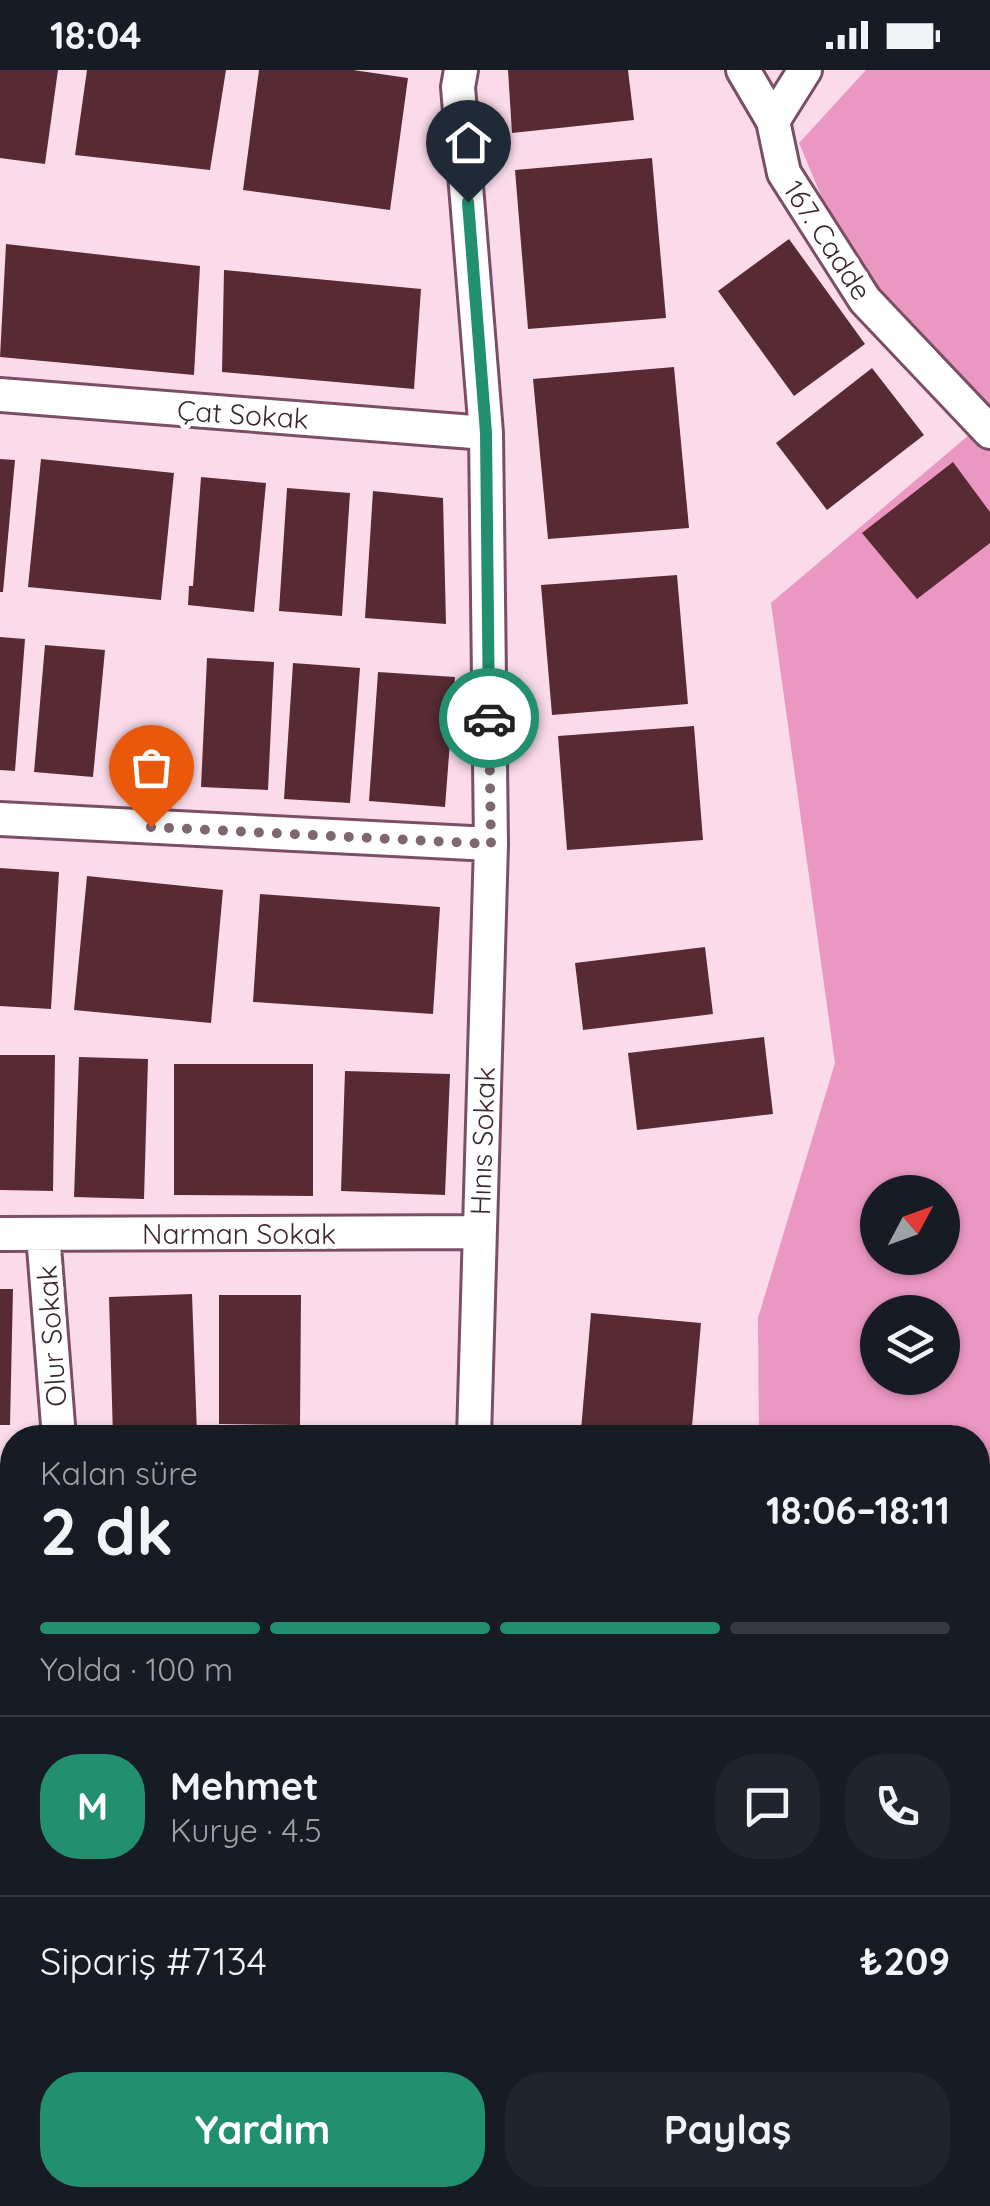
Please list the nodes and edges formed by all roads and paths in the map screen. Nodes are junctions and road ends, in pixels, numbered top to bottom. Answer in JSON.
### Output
{"nodes":[{"id":1,"x":461,"y":70,"type":"edge"},
{"id":2,"x":743,"y":70,"type":"edge"},
{"id":3,"x":804,"y":70,"type":"edge"},
{"id":4,"x":773,"y":121,"type":"junction"},
{"id":5,"x":0,"y":396,"type":"edge"},
{"id":6,"x":990,"y":432,"type":"edge"},
{"id":7,"x":486,"y":433,"type":"junction"},
{"id":8,"x":0,"y":820,"type":"edge"},
{"id":9,"x":491,"y":844,"type":"junction"},
{"id":10,"x":479,"y":1232,"type":"junction"},
{"id":11,"x":0,"y":1234,"type":"edge"},
{"id":12,"x":43,"y":1234,"type":"junction"},
{"id":13,"x":58,"y":1425,"type":"edge"},
{"id":14,"x":474,"y":1425,"type":"edge"}],
"edges":[{"from":1,"to":7,"type":"street","name":"Hınıs Sokak"},
{"from":2,"to":4,"type":"street","name":"167. Cadde"},
{"from":3,"to":4,"type":"street"},
{"from":4,"to":6,"type":"street","name":"167. Cadde"},
{"from":5,"to":7,"type":"street","name":"Çat Sokak"},
{"from":7,"to":9,"type":"street","name":"Hınıs Sokak"},
{"from":8,"to":9,"type":"street"},
{"from":9,"to":10,"type":"street","name":"Hınıs Sokak"},
{"from":10,"to":12,"type":"street","name":"Narman Sokak"},
{"from":10,"to":14,"type":"street","name":"Hınıs Sokak"},
{"from":11,"to":12,"type":"street","name":"Narman Sokak"},
{"from":12,"to":13,"type":"street","name":"Olur Sokak"}]}
